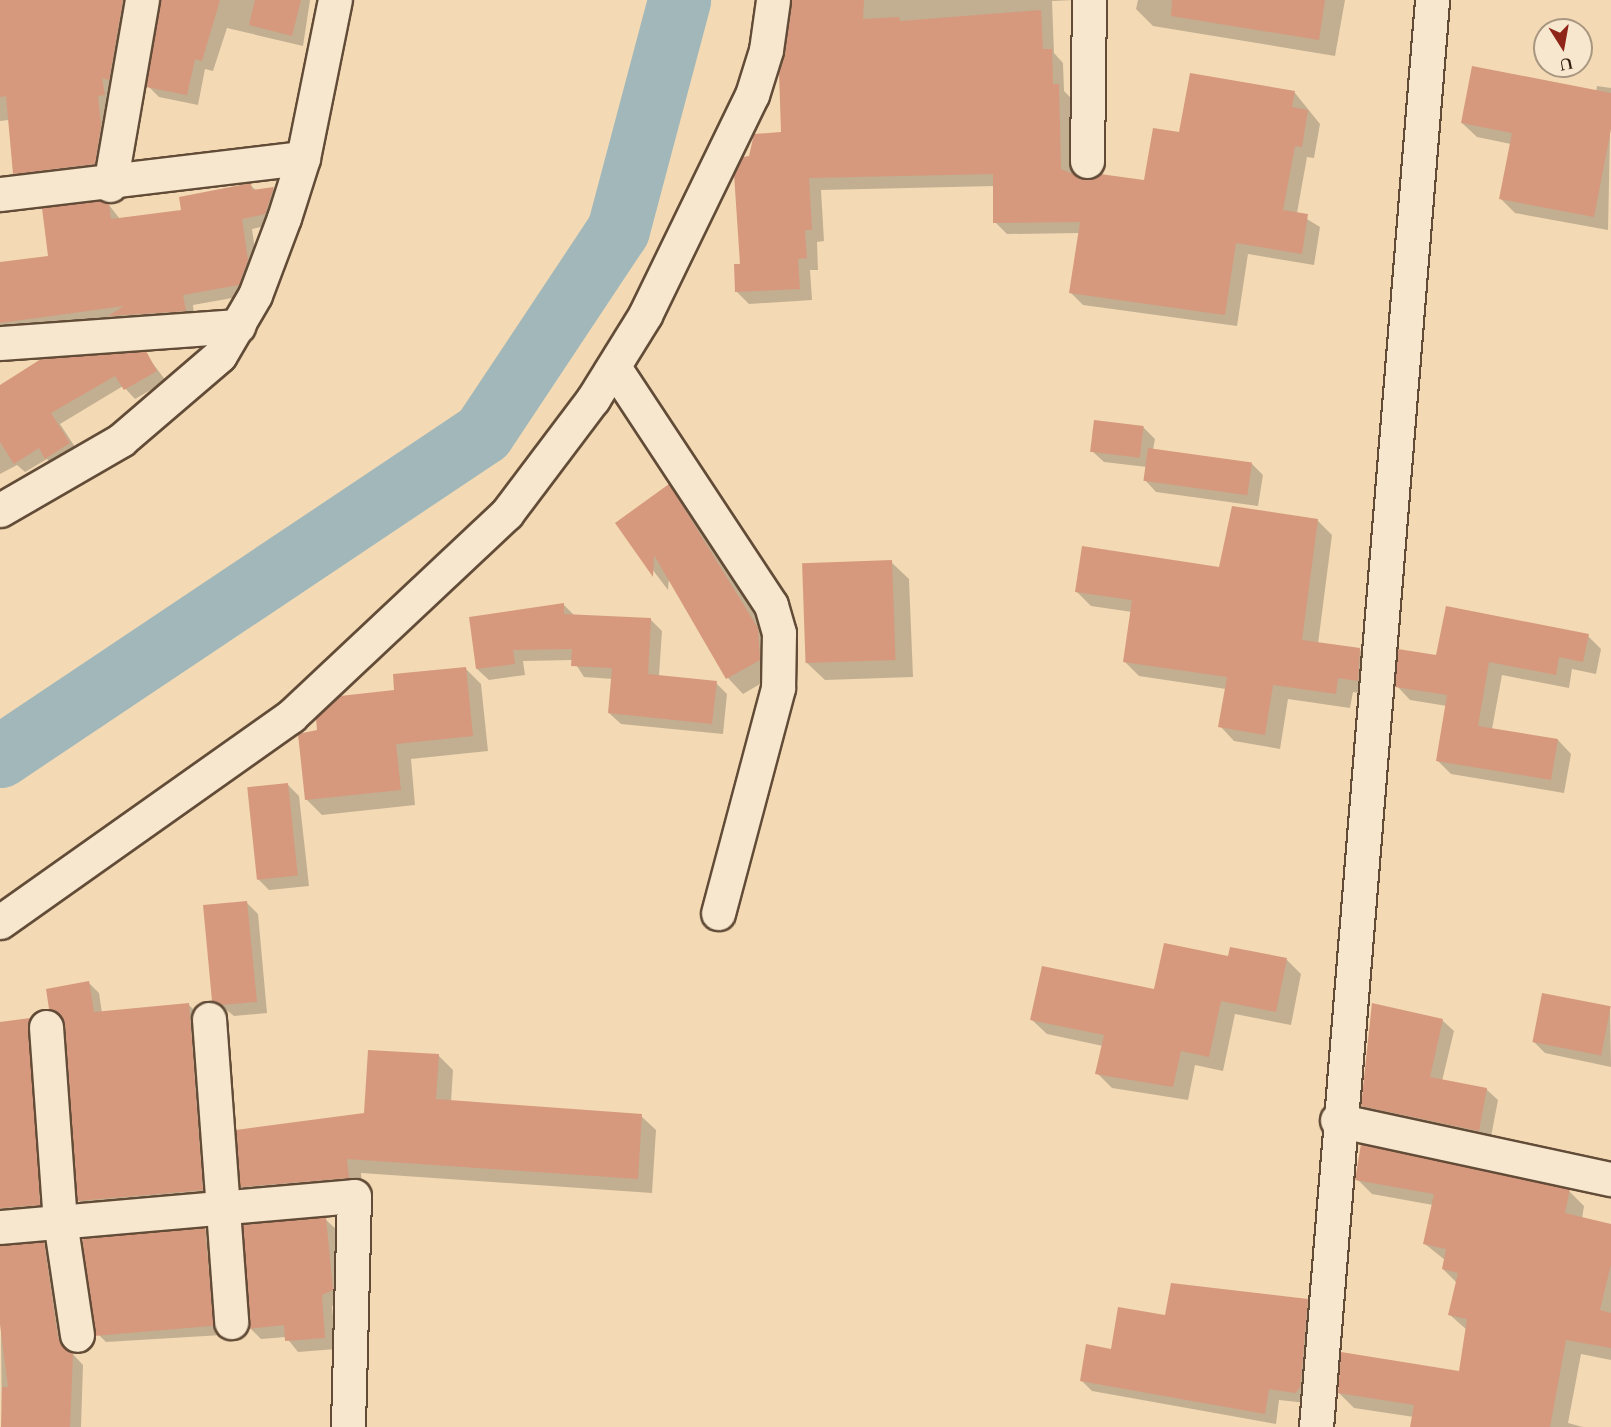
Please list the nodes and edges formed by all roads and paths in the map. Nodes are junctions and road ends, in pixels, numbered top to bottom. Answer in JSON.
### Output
{"nodes":[{"id":1,"x":142,"y":0,"type":"edge"},
{"id":2,"x":335,"y":0,"type":"edge"},
{"id":3,"x":773,"y":0,"type":"edge"},
{"id":4,"x":1089,"y":0,"type":"edge"},
{"id":5,"x":1432,"y":0,"type":"edge"},
{"id":6,"x":303,"y":158,"type":"junction"},
{"id":7,"x":1087,"y":161,"type":"dead end"},
{"id":8,"x":110,"y":185,"type":"junction"},
{"id":9,"x":0,"y":194,"type":"edge"},
{"id":10,"x":238,"y":326,"type":"junction"},
{"id":11,"x":0,"y":343,"type":"edge"},
{"id":12,"x":614,"y":367,"type":"junction"},
{"id":13,"x":0,"y":510,"type":"edge"},
{"id":14,"x":718,"y":913,"type":"dead end"},
{"id":15,"x":0,"y":922,"type":"edge"},
{"id":16,"x":209,"y":1019,"type":"dead end"},
{"id":17,"x":46,"y":1027,"type":"dead end"},
{"id":18,"x":1337,"y":1120,"type":"junction"},
{"id":19,"x":1611,"y":1179,"type":"edge"},
{"id":20,"x":224,"y":1204,"type":"junction"},
{"id":21,"x":60,"y":1221,"type":"junction"},
{"id":22,"x":0,"y":1227,"type":"edge"},
{"id":23,"x":231,"y":1322,"type":"dead end"},
{"id":24,"x":77,"y":1335,"type":"dead end"},
{"id":25,"x":348,"y":1427,"type":"edge"},
{"id":26,"x":1316,"y":1427,"type":"edge"}],
"edges":[{"from":1,"to":8,"type":"street"},
{"from":2,"to":6,"type":"street"},
{"from":3,"to":12,"type":"street"},
{"from":4,"to":7,"type":"street"},
{"from":5,"to":18,"type":"street"},
{"from":6,"to":8,"type":"street"},
{"from":6,"to":10,"type":"street"},
{"from":8,"to":9,"type":"street"},
{"from":10,"to":11,"type":"street"},
{"from":10,"to":13,"type":"street"},
{"from":12,"to":14,"type":"street"},
{"from":12,"to":15,"type":"street"},
{"from":16,"to":20,"type":"street"},
{"from":17,"to":21,"type":"street"},
{"from":18,"to":19,"type":"street"},
{"from":18,"to":26,"type":"street"},
{"from":20,"to":21,"type":"street"},
{"from":20,"to":23,"type":"street"},
{"from":20,"to":25,"type":"street"},
{"from":21,"to":22,"type":"street"},
{"from":21,"to":24,"type":"street"}]}
